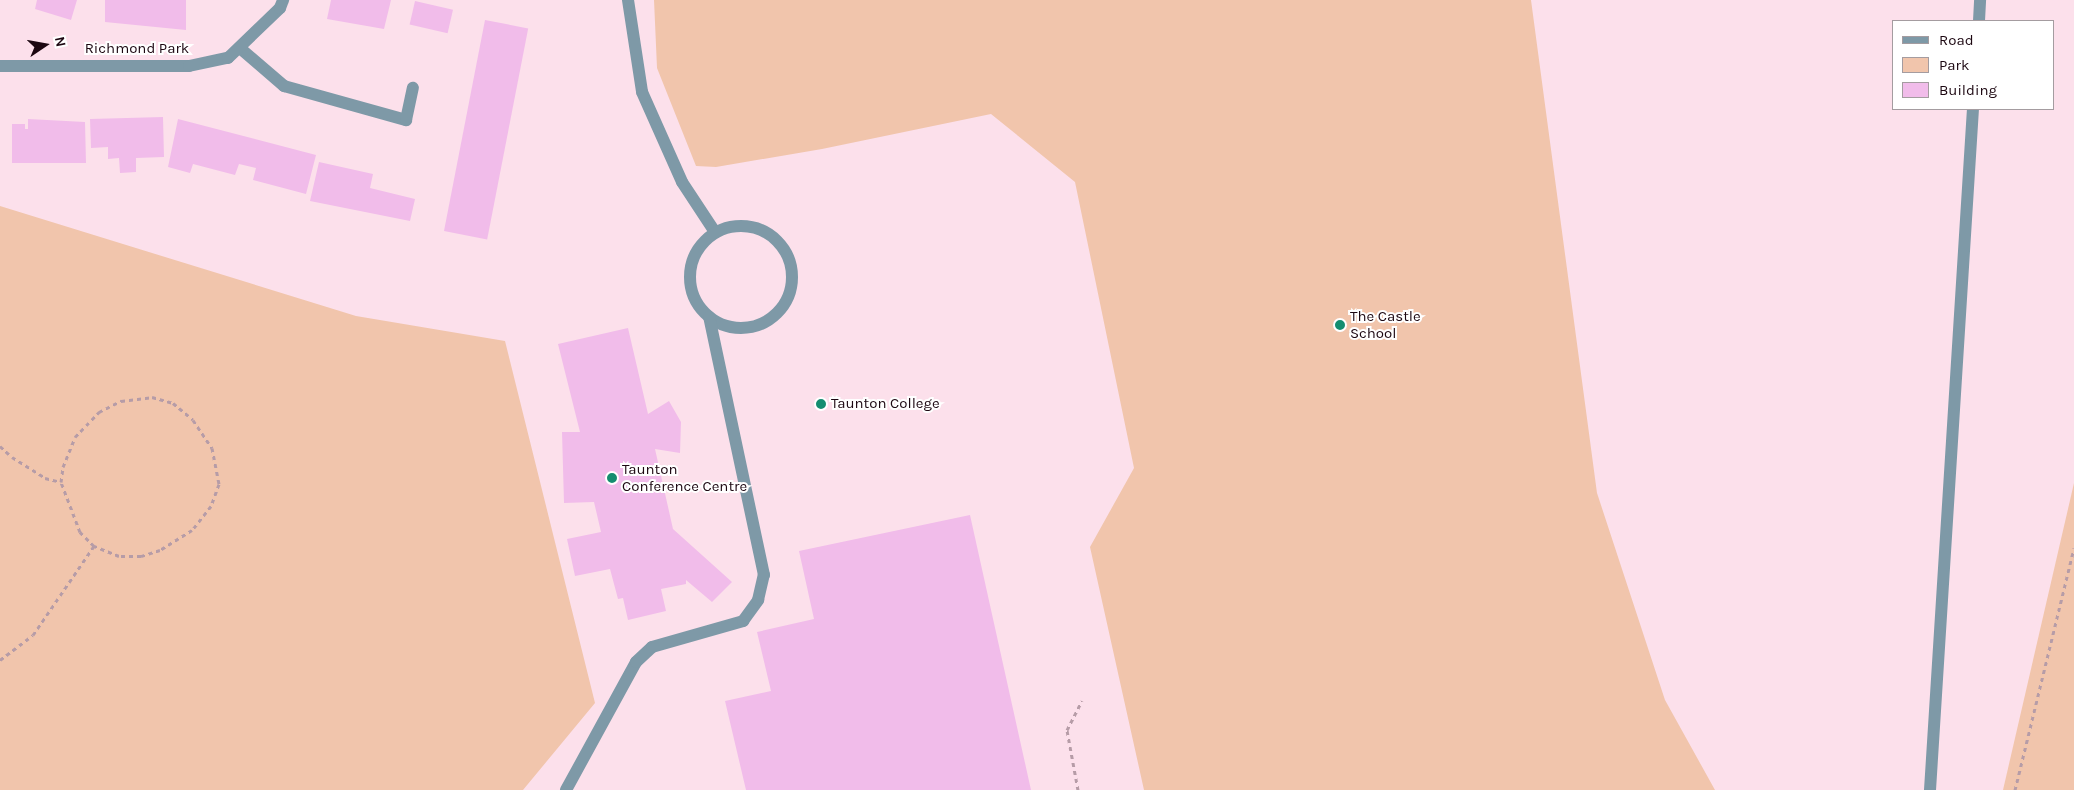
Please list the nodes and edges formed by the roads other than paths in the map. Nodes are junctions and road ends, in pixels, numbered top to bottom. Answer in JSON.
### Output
{"nodes":[{"id":1,"x":283,"y":0,"type":"edge"},
{"id":2,"x":628,"y":0,"type":"edge"},
{"id":3,"x":1980,"y":0,"type":"edge"},
{"id":4,"x":1978,"y":20,"type":"edge"},
{"id":5,"x":241,"y":49,"type":"junction"},
{"id":6,"x":0,"y":66,"type":"edge"},
{"id":7,"x":413,"y":88,"type":"dead end"},
{"id":8,"x":1973,"y":110,"type":"edge"},
{"id":9,"x":715,"y":232,"type":"junction"},
{"id":10,"x":709,"y":318,"type":"junction"},
{"id":11,"x":566,"y":790,"type":"edge"},
{"id":12,"x":1930,"y":790,"type":"edge"}],
"edges":[{"from":1,"to":5,"type":"street","name":"Richmond Park"},
{"from":2,"to":9,"type":"street"},
{"from":3,"to":4,"type":"street"},
{"from":5,"to":6,"type":"street","name":"Richmond Park"},
{"from":5,"to":7,"type":"street"},
{"from":8,"to":12,"type":"street"},
{"from":9,"to":10,"type":"street"},
{"from":9,"to":10,"type":"street"},
{"from":10,"to":11,"type":"street"}]}
